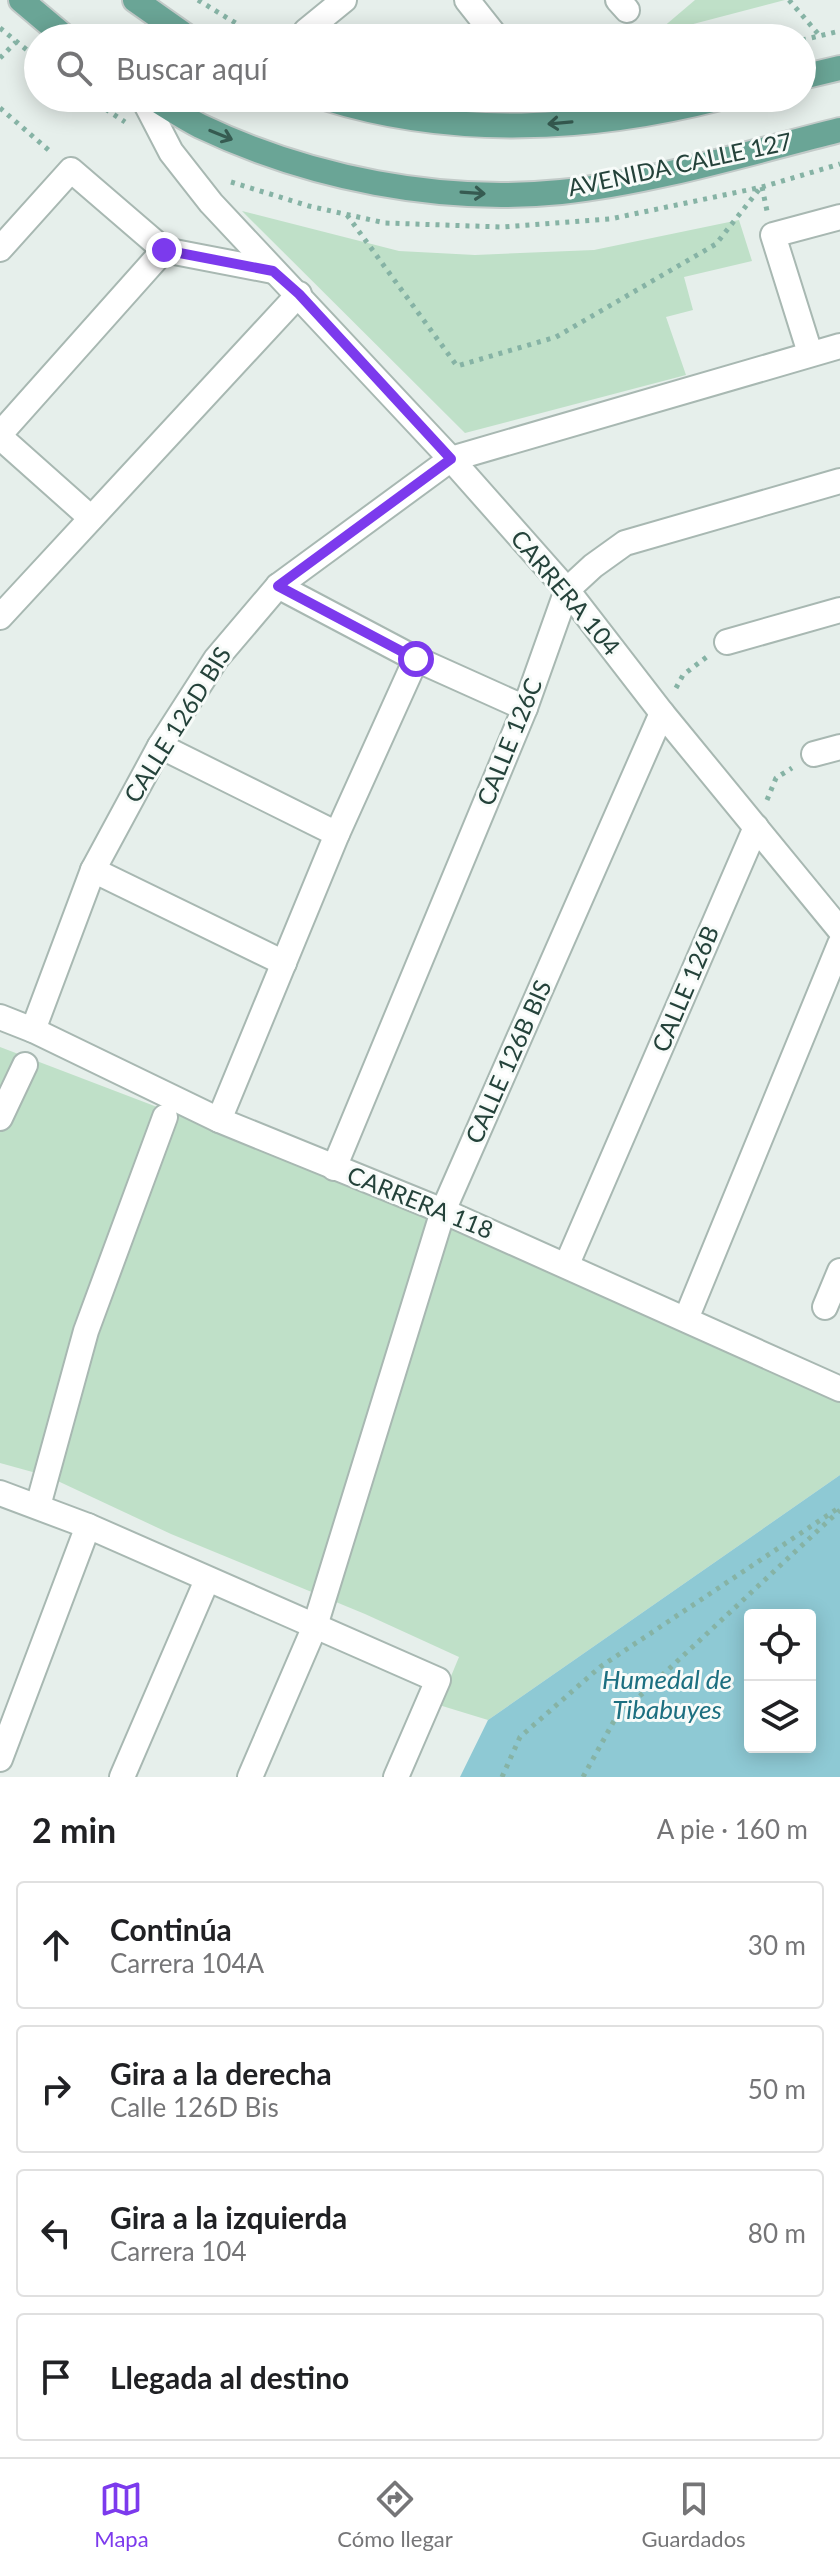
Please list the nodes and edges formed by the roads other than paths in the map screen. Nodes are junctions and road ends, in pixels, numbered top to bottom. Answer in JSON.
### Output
{"nodes":[{"id":1,"x":21,"y":0,"type":"edge"},
{"id":2,"x":135,"y":0,"type":"edge"},
{"id":3,"x":344,"y":0,"type":"edge"},
{"id":4,"x":467,"y":0,"type":"edge"},
{"id":5,"x":49,"y":24,"type":"edge"},
{"id":6,"x":169,"y":24,"type":"edge"},
{"id":7,"x":315,"y":24,"type":"edge"},
{"id":8,"x":486,"y":24,"type":"edge"},
{"id":9,"x":840,"y":68,"type":"edge"},
{"id":10,"x":816,"y":74,"type":"edge"},
{"id":11,"x":150,"y":112,"type":"edge"},
{"id":12,"x":176,"y":112,"type":"edge"},
{"id":13,"x":381,"y":112,"type":"edge"},
{"id":14,"x":660,"y":112,"type":"edge"},
{"id":15,"x":840,"y":130,"type":"edge"},
{"id":16,"x":840,"y":217,"type":"edge"},
{"id":17,"x":0,"y":249,"type":"edge"},
{"id":18,"x":164,"y":250,"type":"junction"},
{"id":19,"x":273,"y":271,"type":"junction"},
{"id":20,"x":299,"y":294,"type":"junction"},
{"id":21,"x":840,"y":346,"type":"edge"},
{"id":22,"x":810,"y":353,"type":"junction"},
{"id":23,"x":0,"y":435,"type":"edge"},
{"id":24,"x":451,"y":459,"type":"junction"},
{"id":25,"x":840,"y":481,"type":"edge"},
{"id":26,"x":91,"y":518,"type":"junction"},
{"id":27,"x":278,"y":586,"type":"junction"},
{"id":28,"x":567,"y":590,"type":"junction"},
{"id":29,"x":840,"y":610,"type":"edge"},
{"id":30,"x":0,"y":617,"type":"edge"},
{"id":31,"x":727,"y":642,"type":"road end"},
{"id":32,"x":416,"y":659,"type":"junction"},
{"id":33,"x":525,"y":708,"type":"junction"},
{"id":34,"x":662,"y":713,"type":"junction"},
{"id":35,"x":160,"y":746,"type":"junction"},
{"id":36,"x":840,"y":747,"type":"edge"},
{"id":37,"x":814,"y":754,"type":"road end"},
{"id":38,"x":756,"y":827,"type":"junction"},
{"id":39,"x":337,"y":834,"type":"junction"},
{"id":40,"x":93,"y":870,"type":"junction"},
{"id":41,"x":840,"y":930,"type":"edge"},
{"id":42,"x":840,"y":944,"type":"edge"},
{"id":43,"x":284,"y":963,"type":"junction"},
{"id":44,"x":0,"y":1017,"type":"edge"},
{"id":45,"x":33,"y":1030,"type":"junction"},
{"id":46,"x":25,"y":1065,"type":"dead end"},
{"id":47,"x":165,"y":1117,"type":"dead end"},
{"id":48,"x":0,"y":1118,"type":"edge"},
{"id":49,"x":219,"y":1120,"type":"junction"},
{"id":50,"x":334,"y":1168,"type":"junction"},
{"id":51,"x":443,"y":1211,"type":"junction"},
{"id":52,"x":567,"y":1264,"type":"junction"},
{"id":53,"x":840,"y":1271,"type":"edge"},
{"id":54,"x":825,"y":1307,"type":"dead end"},
{"id":55,"x":686,"y":1319,"type":"junction"},
{"id":56,"x":840,"y":1389,"type":"edge"},
{"id":57,"x":0,"y":1493,"type":"edge"},
{"id":58,"x":38,"y":1506,"type":"junction"},
{"id":59,"x":88,"y":1526,"type":"junction"},
{"id":60,"x":207,"y":1580,"type":"junction"},
{"id":61,"x":315,"y":1626,"type":"junction"},
{"id":62,"x":0,"y":1759,"type":"edge"},
{"id":63,"x":122,"y":1777,"type":"edge"},
{"id":64,"x":250,"y":1777,"type":"edge"},
{"id":65,"x":396,"y":1777,"type":"edge"}],
"edges":[{"from":1,"to":5,"type":"main road"},
{"from":2,"to":6,"type":"main road"},
{"from":3,"to":7,"type":"street"},
{"from":4,"to":8,"type":"street"},
{"from":9,"to":10,"type":"main road"},
{"from":11,"to":19,"type":"street","name":"CARRERA 104"},
{"from":12,"to":15,"type":"main road","name":"AVENIDA CALLE 127","one_way":true},
{"from":14,"to":13,"type":"main road","one_way":true},
{"from":16,"to":22,"type":"street"},
{"from":17,"to":18,"type":"street"},
{"from":18,"to":19,"type":"street"},
{"from":18,"to":23,"type":"street"},
{"from":19,"to":20,"type":"street","name":"CARRERA 104"},
{"from":20,"to":24,"type":"street","name":"CARRERA 104"},
{"from":20,"to":26,"type":"street"},
{"from":21,"to":22,"type":"street","name":"CALLE 126D BIS"},
{"from":22,"to":24,"type":"street","name":"CALLE 126D BIS"},
{"from":23,"to":26,"type":"street"},
{"from":24,"to":27,"type":"street","name":"CALLE 126D BIS"},
{"from":24,"to":28,"type":"street","name":"CARRERA 104"},
{"from":25,"to":28,"type":"street","name":"CALLE 126C"},
{"from":26,"to":30,"type":"street"},
{"from":27,"to":32,"type":"street"},
{"from":27,"to":35,"type":"street","name":"CALLE 126D BIS"},
{"from":28,"to":33,"type":"street","name":"CALLE 126C"},
{"from":28,"to":34,"type":"street","name":"CARRERA 104"},
{"from":29,"to":31,"type":"street"},
{"from":32,"to":33,"type":"street"},
{"from":32,"to":39,"type":"street"},
{"from":33,"to":50,"type":"street","name":"CALLE 126C"},
{"from":34,"to":38,"type":"street","name":"CARRERA 104"},
{"from":34,"to":51,"type":"street","name":"CALLE 126B BIS"},
{"from":35,"to":39,"type":"street"},
{"from":35,"to":40,"type":"street","name":"CALLE 126D BIS"},
{"from":36,"to":37,"type":"street"},
{"from":38,"to":41,"type":"street","name":"CARRERA 104"},
{"from":38,"to":52,"type":"street","name":"CALLE 126B"},
{"from":39,"to":43,"type":"street"},
{"from":40,"to":43,"type":"street"},
{"from":40,"to":45,"type":"street","name":"CALLE 126D BIS"},
{"from":42,"to":55,"type":"street"},
{"from":43,"to":49,"type":"street"},
{"from":44,"to":45,"type":"street","name":"CARRERA 118"},
{"from":45,"to":49,"type":"street","name":"CARRERA 118"},
{"from":46,"to":48,"type":"street"},
{"from":47,"to":58,"type":"street"},
{"from":49,"to":50,"type":"street","name":"CARRERA 118"},
{"from":50,"to":51,"type":"street","name":"CARRERA 118"},
{"from":51,"to":52,"type":"street","name":"CARRERA 118"},
{"from":51,"to":61,"type":"street","name":"CALLE 126B BIS"},
{"from":52,"to":55,"type":"street","name":"CARRERA 118"},
{"from":53,"to":54,"type":"street"},
{"from":55,"to":56,"type":"street","name":"CARRERA 118"},
{"from":57,"to":58,"type":"street"},
{"from":58,"to":59,"type":"street"},
{"from":59,"to":60,"type":"street"},
{"from":59,"to":62,"type":"street"},
{"from":60,"to":61,"type":"street"},
{"from":60,"to":63,"type":"street"},
{"from":61,"to":64,"type":"street"},
{"from":61,"to":65,"type":"street"}]}
